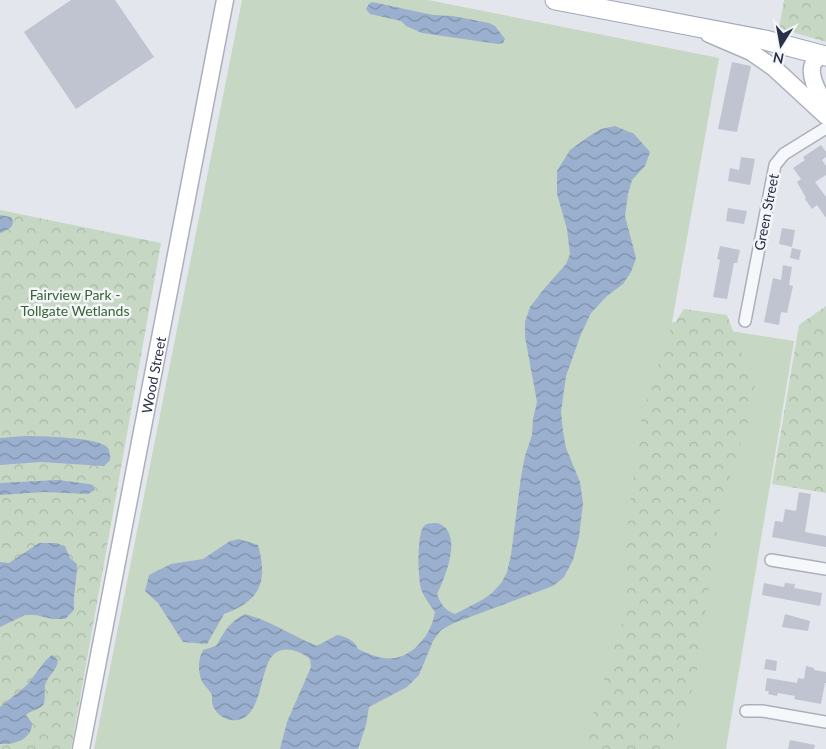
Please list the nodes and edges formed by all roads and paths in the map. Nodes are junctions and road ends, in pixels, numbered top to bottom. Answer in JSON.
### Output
{"nodes":[{"id":1,"x":224,"y":0,"type":"edge"},
{"id":2,"x":556,"y":0,"type":"edge"},
{"id":3,"x":608,"y":4,"type":"edge"},
{"id":4,"x":684,"y":24,"type":"junction"},
{"id":5,"x":823,"y":55,"type":"edge"},
{"id":6,"x":826,"y":107,"type":"edge"},
{"id":7,"x":826,"y":116,"type":"edge"},
{"id":8,"x":826,"y":128,"type":"edge"},
{"id":9,"x":745,"y":321,"type":"dead end"},
{"id":10,"x":771,"y":560,"type":"dead end"},
{"id":11,"x":826,"y":569,"type":"edge"},
{"id":12,"x":746,"y":711,"type":"dead end"},
{"id":13,"x":826,"y":722,"type":"edge"},
{"id":14,"x":80,"y":749,"type":"edge"}],
"edges":[{"from":1,"to":14,"type":"street","name":"Wood Street"},
{"from":2,"to":3,"type":"main road"},
{"from":3,"to":4,"type":"main road"},
{"from":4,"to":5,"type":"main road"},
{"from":4,"to":7,"type":"street"},
{"from":5,"to":6,"type":"street"},
{"from":8,"to":9,"type":"street","name":"Green Street"},
{"from":10,"to":11,"type":"street"},
{"from":12,"to":13,"type":"street"}]}
